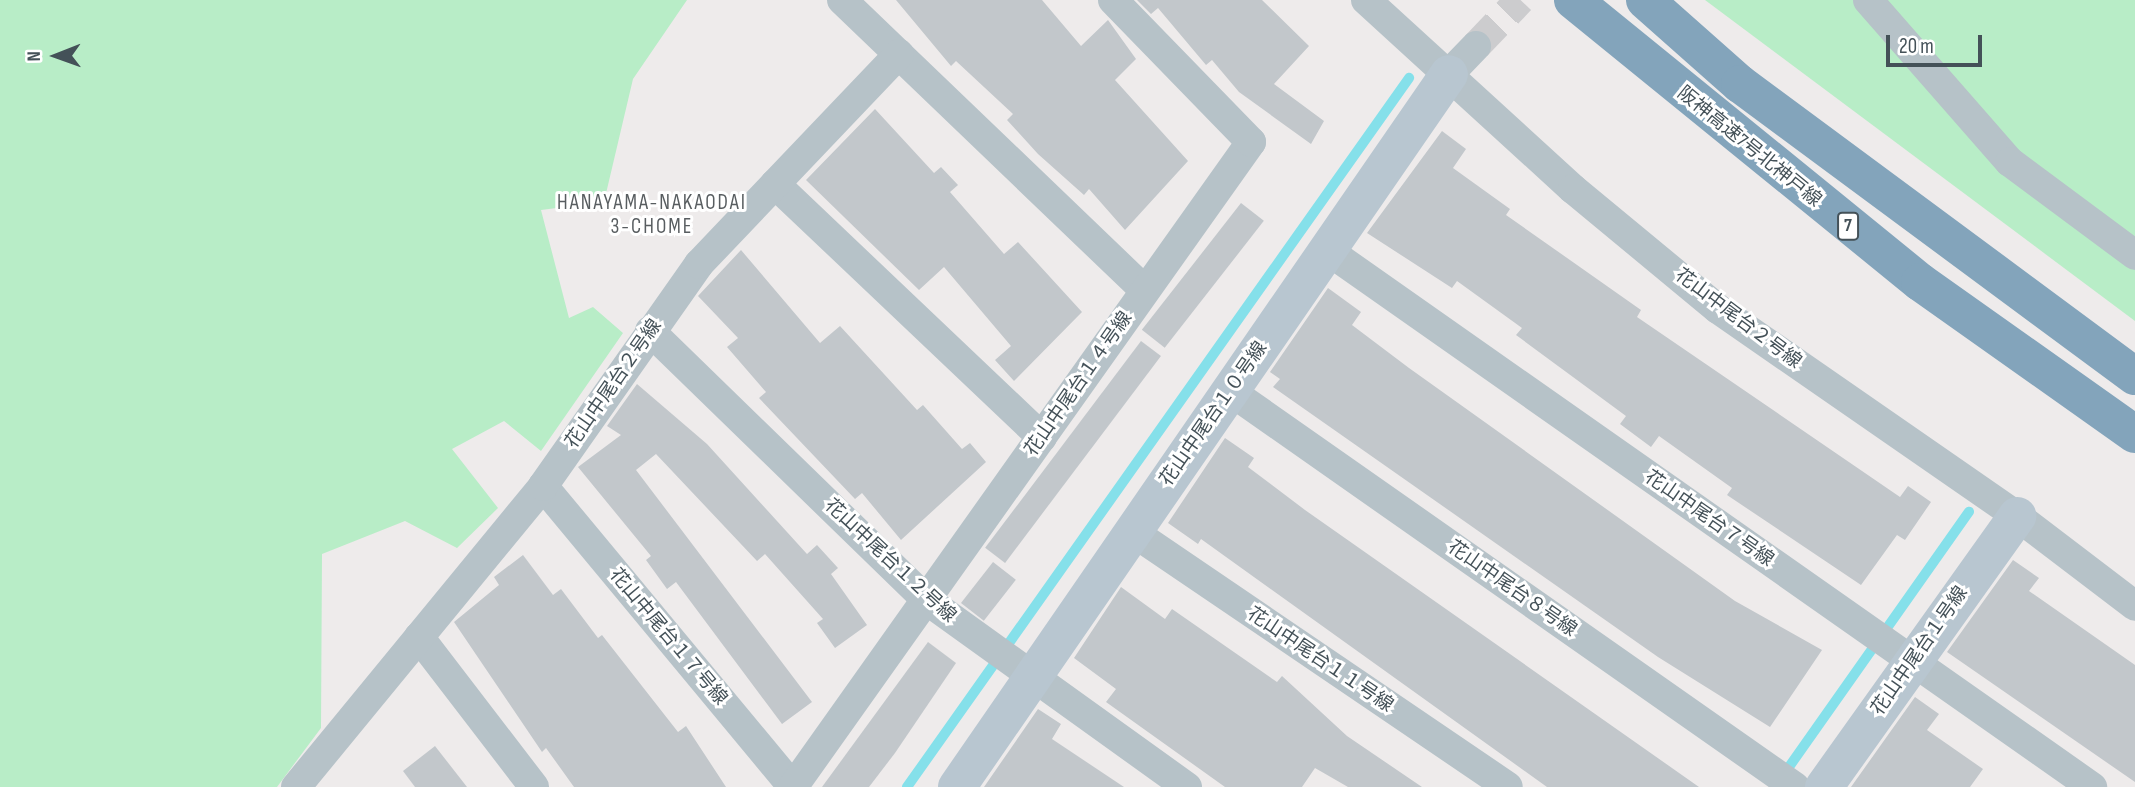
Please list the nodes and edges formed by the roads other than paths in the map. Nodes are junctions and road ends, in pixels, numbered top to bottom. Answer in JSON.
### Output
{"nodes":[{"id":1,"x":842,"y":0,"type":"edge"},
{"id":2,"x":1113,"y":0,"type":"edge"},
{"id":3,"x":1367,"y":0,"type":"edge"},
{"id":4,"x":1573,"y":0,"type":"edge"},
{"id":5,"x":1645,"y":0,"type":"edge"},
{"id":6,"x":1868,"y":0,"type":"edge"},
{"id":7,"x":1476,"y":46,"type":"tunnel mouth"},
{"id":8,"x":898,"y":54,"type":"junction"},
{"id":9,"x":1449,"y":74,"type":"junction"},
{"id":10,"x":775,"y":184,"type":"junction"},
{"id":11,"x":1327,"y":250,"type":"junction"},
{"id":12,"x":2135,"y":255,"type":"edge"},
{"id":13,"x":1144,"y":290,"type":"junction"},
{"id":14,"x":650,"y":331,"type":"junction"},
{"id":15,"x":2135,"y":376,"type":"edge"},
{"id":16,"x":1230,"y":391,"type":"junction"},
{"id":17,"x":2135,"y":434,"type":"edge"},
{"id":18,"x":1042,"y":438,"type":"junction"},
{"id":19,"x":543,"y":486,"type":"junction"},
{"id":20,"x":2017,"y":516,"type":"junction"},
{"id":21,"x":1133,"y":532,"type":"junction"},
{"id":22,"x":928,"y":601,"type":"junction"},
{"id":23,"x":2135,"y":606,"type":"edge"},
{"id":24,"x":419,"y":637,"type":"junction"},
{"id":25,"x":1905,"y":656,"type":"junction"},
{"id":26,"x":1026,"y":673,"type":"junction"},
{"id":27,"x":296,"y":787,"type":"edge"},
{"id":28,"x":534,"y":787,"type":"edge"},
{"id":29,"x":793,"y":787,"type":"edge"},
{"id":30,"x":957,"y":787,"type":"edge"},
{"id":31,"x":1187,"y":787,"type":"edge"},
{"id":32,"x":1508,"y":787,"type":"edge"},
{"id":33,"x":1795,"y":787,"type":"edge"},
{"id":34,"x":1824,"y":787,"type":"edge"},
{"id":35,"x":2092,"y":787,"type":"edge"}],
"edges":[{"from":1,"to":8,"type":"street"},
{"from":2,"to":13,"type":"street","name":"花山中尾台１４号線"},
{"from":3,"to":9,"type":"street","name":"花山中尾台２号線"},
{"from":4,"to":17,"type":"highway","name":"阪神高速7号北神戸線","number":"7"},
{"from":5,"to":15,"type":"highway"},
{"from":6,"to":12,"type":"street"},
{"from":7,"to":9,"type":"street","name":"花山中尾台１０号線"},
{"from":8,"to":10,"type":"street","name":"花山中尾台２号線"},
{"from":8,"to":13,"type":"street"},
{"from":9,"to":11,"type":"street","name":"花山中尾台１０号線"},
{"from":9,"to":20,"type":"street","name":"花山中尾台２号線"},
{"from":10,"to":14,"type":"street","name":"花山中尾台２号線"},
{"from":10,"to":18,"type":"street"},
{"from":11,"to":16,"type":"street","name":"花山中尾台１０号線"},
{"from":11,"to":25,"type":"street","name":"花山中尾台７号線"},
{"from":13,"to":18,"type":"street","name":"花山中尾台１４号線"},
{"from":14,"to":19,"type":"street","name":"花山中尾台２号線"},
{"from":14,"to":22,"type":"street","name":"花山中尾台１２号線"},
{"from":16,"to":21,"type":"street","name":"花山中尾台１０号線"},
{"from":16,"to":33,"type":"street","name":"花山中尾台８号線"},
{"from":18,"to":22,"type":"street","name":"花山中尾台１４号線"},
{"from":19,"to":24,"type":"street","name":"花山中尾台２号線"},
{"from":19,"to":29,"type":"street","name":"花山中尾台１７号線"},
{"from":20,"to":23,"type":"street","name":"花山中尾台２号線"},
{"from":20,"to":25,"type":"street","name":"花山中尾台１号線"},
{"from":21,"to":26,"type":"street","name":"花山中尾台１０号線"},
{"from":21,"to":32,"type":"street","name":"花山中尾台１１号線"},
{"from":22,"to":26,"type":"street","name":"花山中尾台１２号線"},
{"from":22,"to":29,"type":"street","name":"花山中尾台１４号線"},
{"from":24,"to":27,"type":"street","name":"花山中尾台２号線"},
{"from":24,"to":28,"type":"street"},
{"from":25,"to":34,"type":"street","name":"花山中尾台１号線"},
{"from":25,"to":35,"type":"street","name":"花山中尾台７号線"},
{"from":26,"to":30,"type":"street","name":"花山中尾台１０号線"},
{"from":26,"to":31,"type":"street","name":"花山中尾台１２号線"}]}
